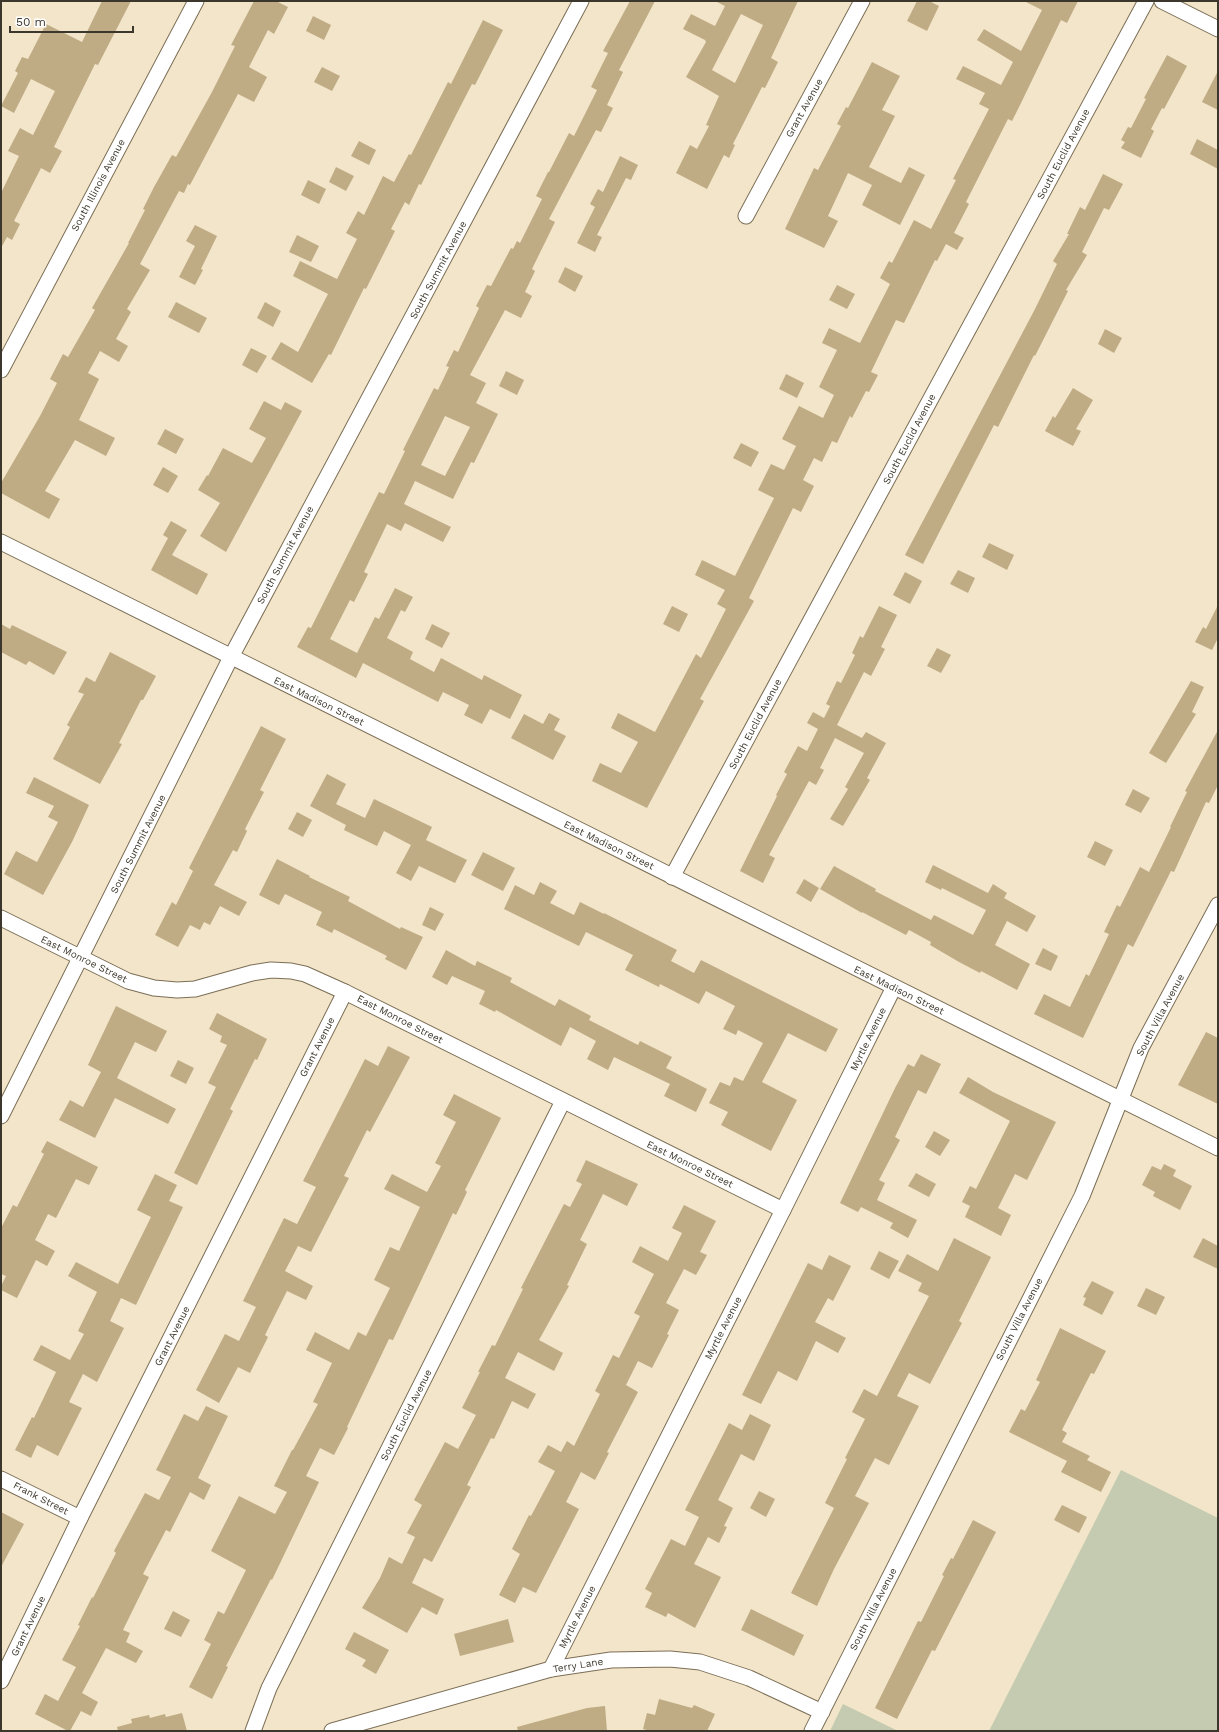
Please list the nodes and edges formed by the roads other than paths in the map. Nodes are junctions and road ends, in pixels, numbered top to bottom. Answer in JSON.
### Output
{"nodes":[{"id":1,"x":196,"y":1,"type":"edge"},
{"id":2,"x":581,"y":1,"type":"edge"},
{"id":3,"x":862,"y":1,"type":"edge"},
{"id":4,"x":1146,"y":1,"type":"edge"},
{"id":5,"x":1162,"y":1,"type":"edge"},
{"id":6,"x":1218,"y":29,"type":"edge"},
{"id":7,"x":746,"y":216,"type":"dead end"},
{"id":8,"x":1,"y":370,"type":"edge"},
{"id":9,"x":1,"y":542,"type":"edge"},
{"id":10,"x":231,"y":657,"type":"junction"},
{"id":11,"x":672,"y":876,"type":"junction"},
{"id":12,"x":1218,"y":905,"type":"edge"},
{"id":13,"x":1,"y":918,"type":"edge"},
{"id":14,"x":80,"y":958,"type":"junction"},
{"id":15,"x":894,"y":987,"type":"junction"},
{"id":16,"x":345,"y":992,"type":"junction"},
{"id":17,"x":1121,"y":1100,"type":"junction"},
{"id":18,"x":563,"y":1102,"type":"junction"},
{"id":19,"x":1,"y":1116,"type":"edge"},
{"id":20,"x":1218,"y":1148,"type":"edge"},
{"id":21,"x":783,"y":1210,"type":"junction"},
{"id":22,"x":1,"y":1478,"type":"edge"},
{"id":23,"x":80,"y":1518,"type":"junction"},
{"id":24,"x":551,"y":1669,"type":"junction"},
{"id":25,"x":1,"y":1681,"type":"edge"},
{"id":26,"x":822,"y":1712,"type":"junction"},
{"id":27,"x":253,"y":1731,"type":"edge"},
{"id":28,"x":332,"y":1731,"type":"edge"},
{"id":29,"x":812,"y":1731,"type":"edge"}],
"edges":[{"from":1,"to":8,"type":"street","name":"South Illinois Avenue"},
{"from":2,"to":10,"type":"street","name":"South Summit Avenue"},
{"from":3,"to":7,"type":"street","name":"Grant Avenue"},
{"from":4,"to":11,"type":"street","name":"South Euclid Avenue"},
{"from":5,"to":6,"type":"street"},
{"from":9,"to":10,"type":"street","name":"East Madison Street"},
{"from":10,"to":11,"type":"street","name":"East Madison Street"},
{"from":10,"to":14,"type":"street","name":"South Summit Avenue"},
{"from":11,"to":15,"type":"street","name":"East Madison Street"},
{"from":12,"to":17,"type":"street","name":"South Villa Avenue"},
{"from":13,"to":14,"type":"street","name":"East Monroe Street"},
{"from":14,"to":16,"type":"street","name":"East Monroe Street"},
{"from":14,"to":19,"type":"street","name":"South Summit Avenue"},
{"from":15,"to":17,"type":"street","name":"East Madison Street"},
{"from":15,"to":21,"type":"street","name":"Myrtle Avenue"},
{"from":16,"to":18,"type":"street","name":"East Monroe Street"},
{"from":16,"to":23,"type":"street","name":"Grant Avenue"},
{"from":17,"to":20,"type":"street","name":"East Madison Street"},
{"from":17,"to":26,"type":"street","name":"South Villa Avenue"},
{"from":18,"to":21,"type":"street","name":"East Monroe Street"},
{"from":18,"to":27,"type":"street","name":"South Euclid Avenue"},
{"from":21,"to":24,"type":"street","name":"Myrtle Avenue"},
{"from":22,"to":23,"type":"street","name":"Frank Street"},
{"from":23,"to":25,"type":"street","name":"Grant Avenue"},
{"from":24,"to":26,"type":"street","name":"Terry Lane"},
{"from":24,"to":28,"type":"street","name":"Terry Lane"},
{"from":26,"to":29,"type":"street","name":"South Villa Avenue"}]}
